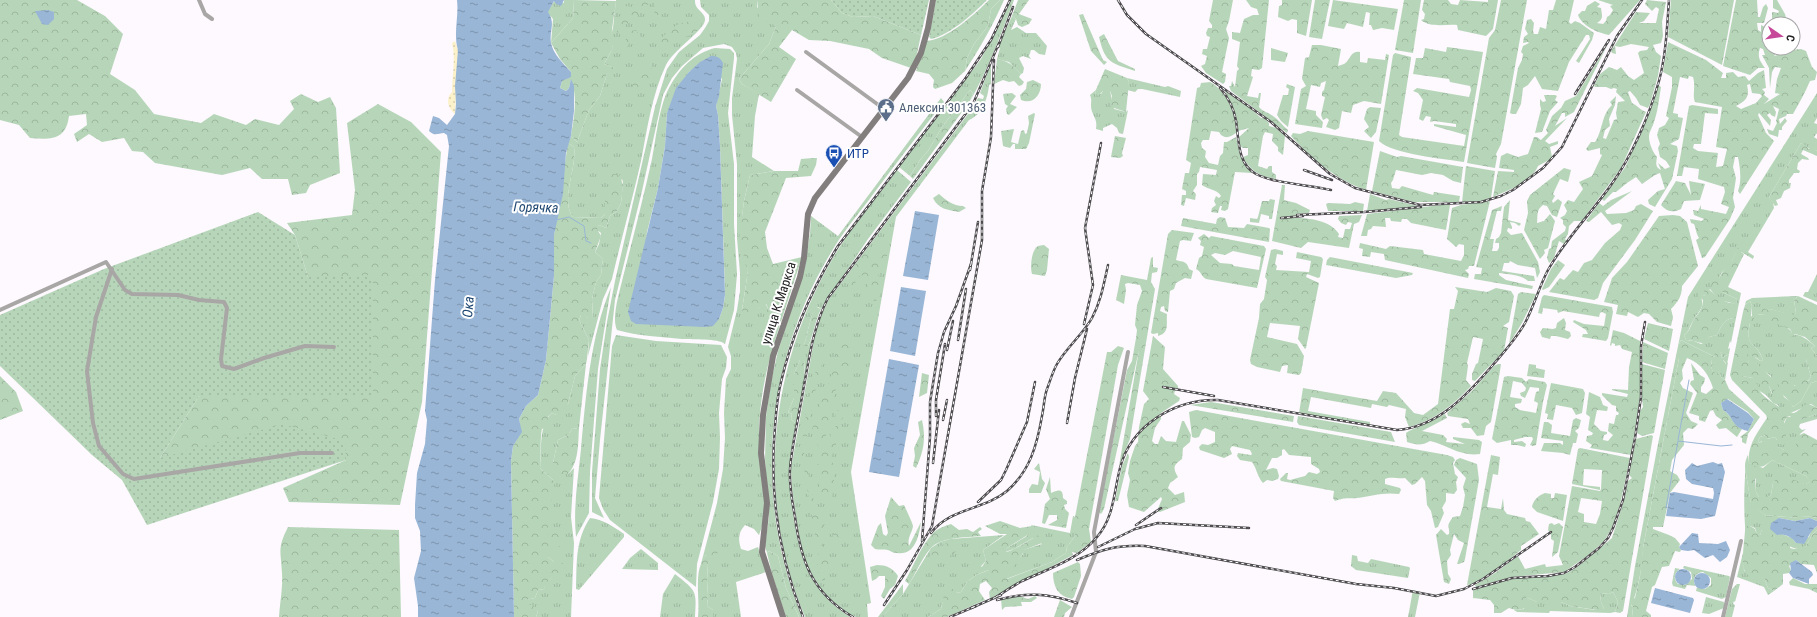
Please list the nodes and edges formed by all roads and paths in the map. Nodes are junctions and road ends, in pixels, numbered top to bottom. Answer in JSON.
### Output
{"nodes":[{"id":1,"x":199,"y":0,"type":"edge"},
{"id":2,"x":933,"y":0,"type":"edge"},
{"id":3,"x":212,"y":19,"type":"dead end"},
{"id":4,"x":806,"y":52,"type":"dead end"},
{"id":5,"x":797,"y":90,"type":"dead end"},
{"id":6,"x":884,"y":109,"type":"junction"},
{"id":7,"x":862,"y":137,"type":"junction"},
{"id":8,"x":112,"y":269,"type":"junction"},
{"id":9,"x":0,"y":310,"type":"edge"},
{"id":10,"x":334,"y":346,"type":"dead end"},
{"id":11,"x":1128,"y":352,"type":"dead end"},
{"id":12,"x":332,"y":453,"type":"dead end"},
{"id":13,"x":1741,"y":540,"type":"dead end"},
{"id":14,"x":783,"y":617,"type":"edge"},
{"id":15,"x":1071,"y":617,"type":"edge"},
{"id":16,"x":1723,"y":617,"type":"edge"}],
"edges":[{"from":1,"to":3,"type":"street"},
{"from":2,"to":6,"type":"main road","name":"улица К.Маркса"},
{"from":4,"to":6,"type":"street"},
{"from":5,"to":7,"type":"street"},
{"from":6,"to":7,"type":"main road","name":"улица К.Маркса"},
{"from":7,"to":14,"type":"main road","name":"улица К.Маркса"},
{"from":8,"to":9,"type":"street"},
{"from":8,"to":10,"type":"street"},
{"from":8,"to":12,"type":"street"},
{"from":11,"to":15,"type":"street"},
{"from":13,"to":16,"type":"street"}]}
